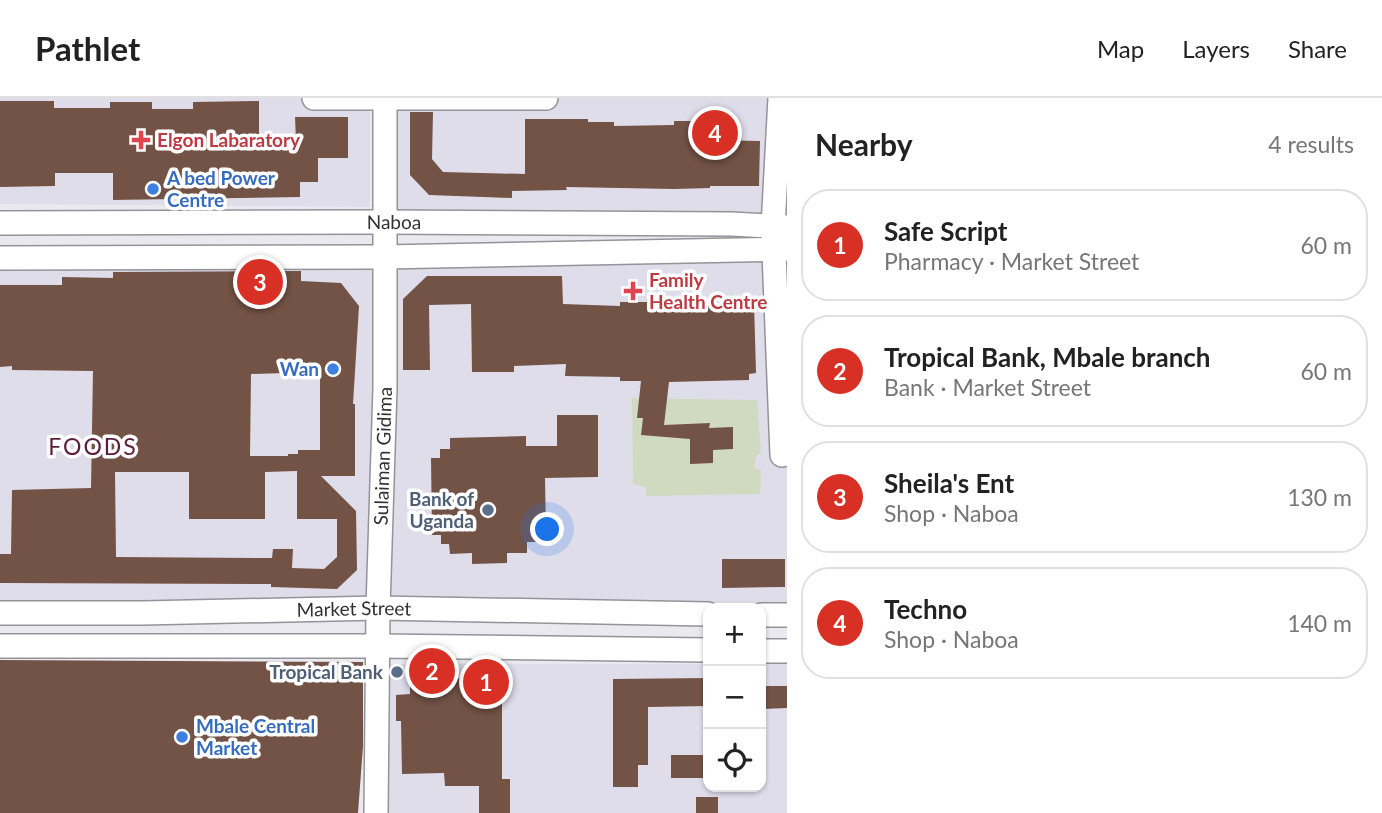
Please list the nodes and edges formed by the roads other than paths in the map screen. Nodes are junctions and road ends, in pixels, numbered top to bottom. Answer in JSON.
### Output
{"nodes":[{"id":1,"x":314,"y":98,"type":"edge"},
{"id":2,"x":546,"y":98,"type":"edge"},
{"id":3,"x":780,"y":98,"type":"edge"},
{"id":4,"x":386,"y":99,"type":"edge"},
{"id":5,"x":384,"y":222,"type":"junction"},
{"id":6,"x":0,"y":223,"type":"edge"},
{"id":7,"x":780,"y":238,"type":"edge"},
{"id":8,"x":384,"y":257,"type":"junction"},
{"id":9,"x":0,"y":258,"type":"edge"},
{"id":10,"x":782,"y":455,"type":"dead end"},
{"id":11,"x":378,"y":608,"type":"junction"},
{"id":12,"x":0,"y":613,"type":"edge"},
{"id":13,"x":703,"y":614,"type":"edge"},
{"id":14,"x":766,"y":615,"type":"edge"},
{"id":15,"x":787,"y":615,"type":"edge"},
{"id":16,"x":0,"y":646,"type":"edge"},
{"id":17,"x":377,"y":646,"type":"junction"},
{"id":18,"x":703,"y":650,"type":"edge"},
{"id":19,"x":766,"y":651,"type":"edge"},
{"id":20,"x":787,"y":651,"type":"edge"},
{"id":21,"x":376,"y":813,"type":"edge"}],
"edges":[{"from":1,"to":4,"type":"street"},
{"from":2,"to":4,"type":"street"},
{"from":3,"to":7,"type":"street"},
{"from":4,"to":5,"type":"street","name":"Sulaiman Gidima"},
{"from":5,"to":6,"type":"street","name":"Naboa"},
{"from":5,"to":7,"type":"street","name":"Naboa"},
{"from":5,"to":8,"type":"street","name":"Sulaiman Gidima"},
{"from":7,"to":8,"type":"street","name":"Naboa"},
{"from":7,"to":10,"type":"street"},
{"from":8,"to":9,"type":"street","name":"Naboa"},
{"from":8,"to":11,"type":"street","name":"Sulaiman Gidima"},
{"from":11,"to":12,"type":"street","name":"Market Street"},
{"from":11,"to":13,"type":"street","name":"Market Street"},
{"from":11,"to":17,"type":"street","name":"Sulaiman Gidima"},
{"from":14,"to":15,"type":"street"},
{"from":16,"to":17,"type":"street","name":"Market Street"},
{"from":17,"to":18,"type":"street","name":"Market Street"},
{"from":17,"to":21,"type":"street","name":"Sulaiman Gidima"},
{"from":19,"to":20,"type":"street"}]}
